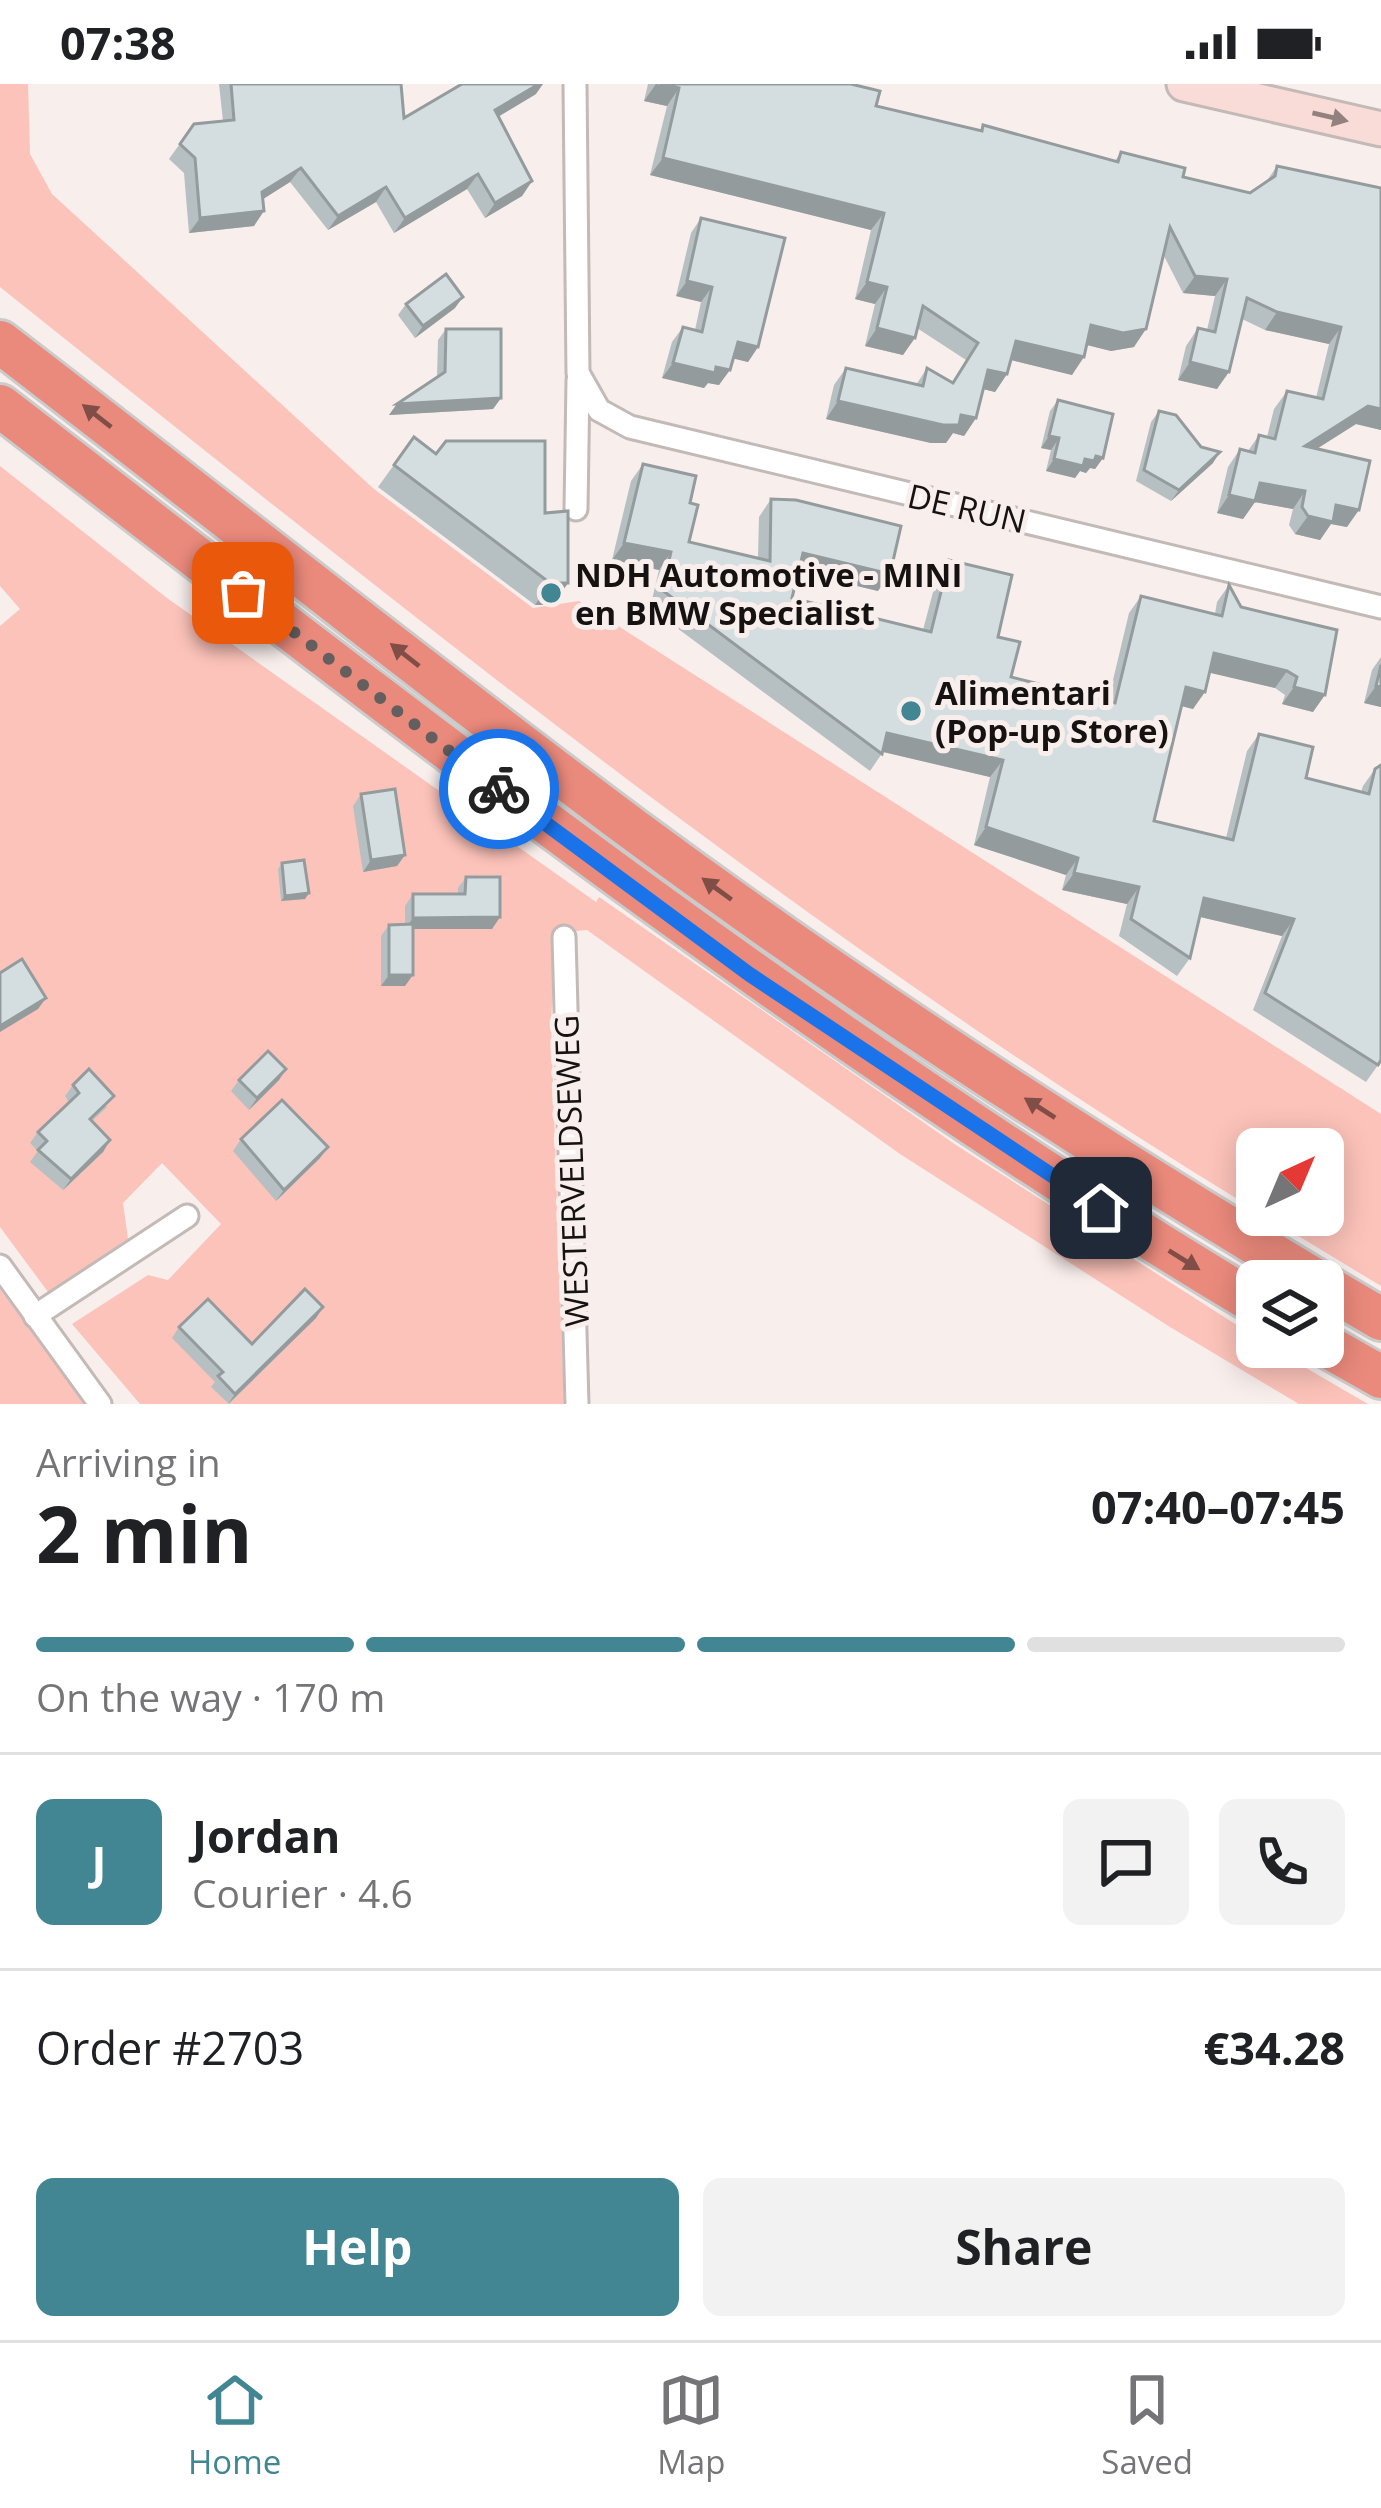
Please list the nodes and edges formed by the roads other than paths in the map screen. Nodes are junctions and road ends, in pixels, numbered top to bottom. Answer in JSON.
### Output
{"nodes":[{"id":1,"x":574,"y":84,"type":"edge"},
{"id":2,"x":1184,"y":84,"type":"edge"},
{"id":3,"x":1381,"y":129,"type":"edge"},
{"id":4,"x":0,"y":342,"type":"edge"},
{"id":5,"x":578,"y":373,"type":"junction"},
{"id":6,"x":0,"y":406,"type":"edge"},
{"id":7,"x":576,"y":509,"type":"dead end"},
{"id":8,"x":1381,"y":607,"type":"edge"},
{"id":9,"x":565,"y":938,"type":"dead end"},
{"id":10,"x":187,"y":1216,"type":"dead end"},
{"id":11,"x":1283,"y":1260,"type":"edge"},
{"id":12,"x":0,"y":1266,"type":"edge"},
{"id":13,"x":1236,"y":1291,"type":"edge"},
{"id":14,"x":1344,"y":1297,"type":"edge"},
{"id":15,"x":35,"y":1316,"type":"junction"},
{"id":16,"x":1381,"y":1319,"type":"edge"},
{"id":17,"x":1344,"y":1356,"type":"edge"},
{"id":18,"x":1381,"y":1377,"type":"edge"},
{"id":19,"x":100,"y":1404,"type":"edge"},
{"id":20,"x":577,"y":1404,"type":"edge"}],
"edges":[{"from":1,"to":5,"type":"street"},
{"from":2,"to":3,"type":"main road","one_way":true},
{"from":11,"to":4,"type":"highway","one_way":true},
{"from":5,"to":7,"type":"street"},
{"from":5,"to":8,"type":"street","name":"DE RUN"},
{"from":6,"to":13,"type":"highway","one_way":true},
{"from":9,"to":20,"type":"street","name":"WESTERVELDSEWEG"},
{"from":10,"to":15,"type":"street"},
{"from":12,"to":15,"type":"street"},
{"from":14,"to":16,"type":"highway"},
{"from":15,"to":19,"type":"street"},
{"from":17,"to":18,"type":"highway"}]}
